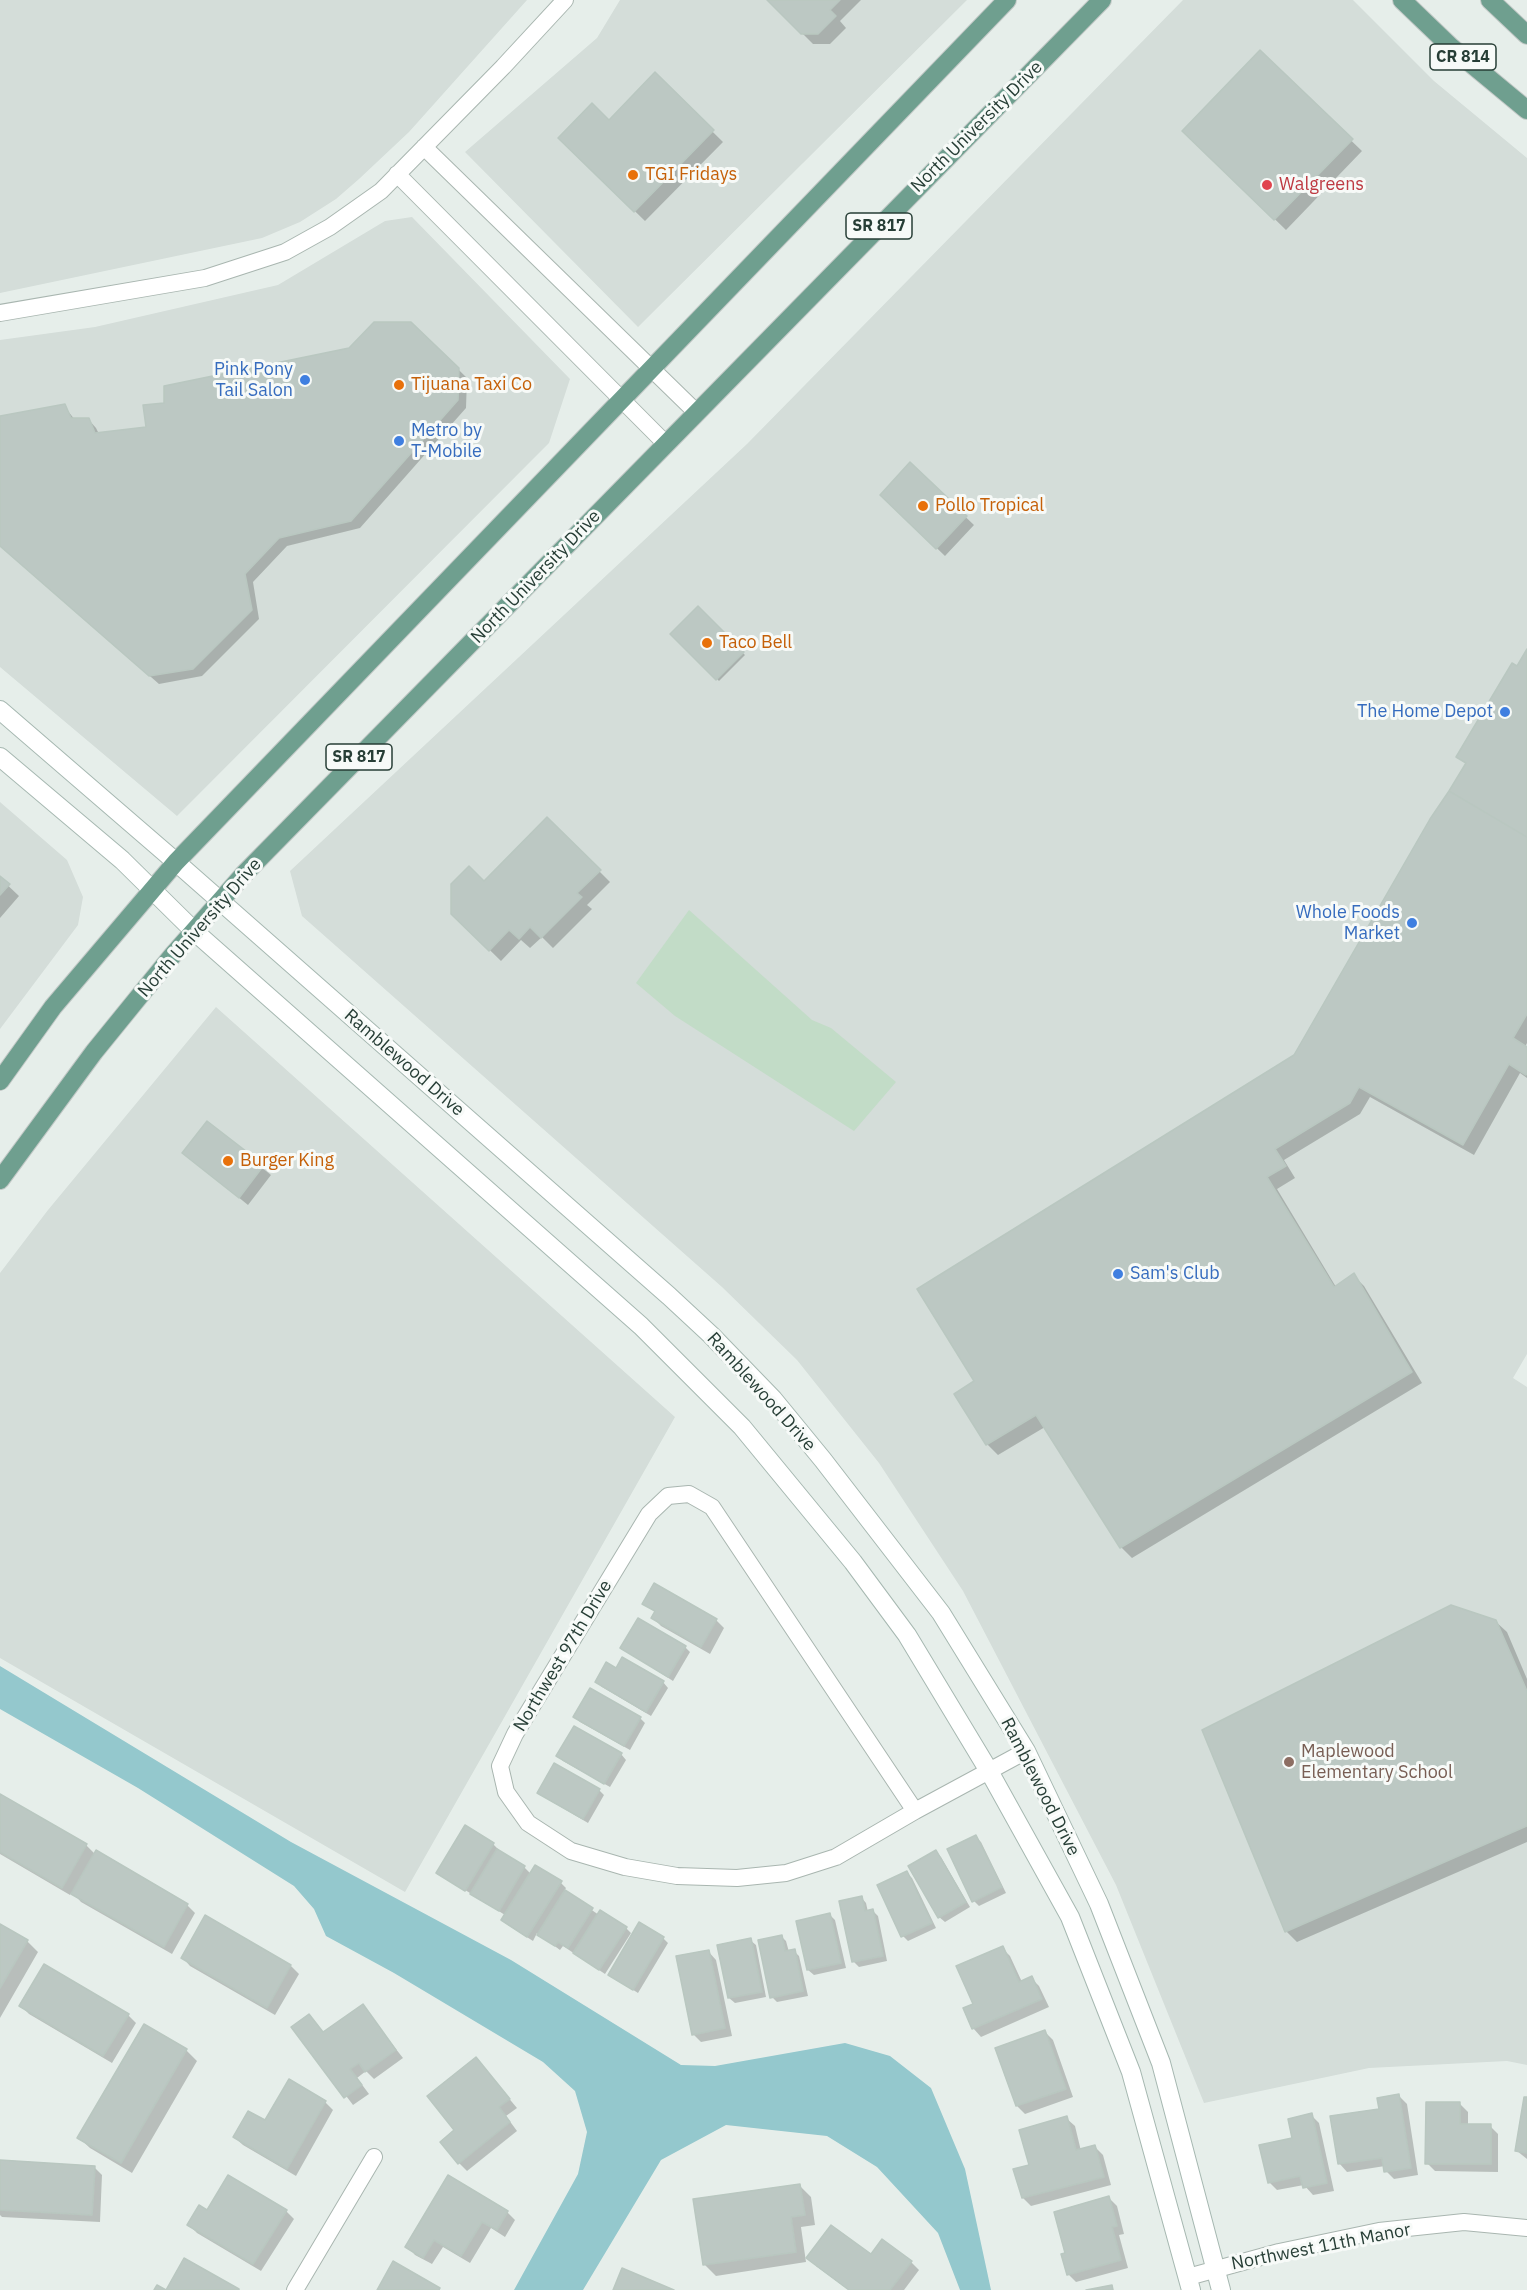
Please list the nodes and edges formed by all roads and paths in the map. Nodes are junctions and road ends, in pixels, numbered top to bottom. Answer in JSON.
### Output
{"nodes":[{"id":1,"x":565,"y":0,"type":"edge"},
{"id":2,"x":1007,"y":0,"type":"edge"},
{"id":3,"x":1102,"y":0,"type":"edge"},
{"id":4,"x":1402,"y":0,"type":"edge"},
{"id":5,"x":1490,"y":0,"type":"edge"},
{"id":6,"x":1527,"y":35,"type":"edge"},
{"id":7,"x":1527,"y":110,"type":"edge"},
{"id":8,"x":424,"y":147,"type":"junction"},
{"id":9,"x":397,"y":174,"type":"junction"},
{"id":10,"x":0,"y":313,"type":"edge"},
{"id":11,"x":652,"y":369,"type":"junction"},
{"id":12,"x":622,"y":400,"type":"junction"},
{"id":13,"x":696,"y":412,"type":"junction"},
{"id":14,"x":666,"y":444,"type":"junction"},
{"id":15,"x":0,"y":710,"type":"edge"},
{"id":16,"x":0,"y":757,"type":"edge"},
{"id":17,"x":176,"y":862,"type":"junction"},
{"id":18,"x":152,"y":889,"type":"junction"},
{"id":19,"x":220,"y":901,"type":"junction"},
{"id":20,"x":194,"y":931,"type":"junction"},
{"id":21,"x":0,"y":1081,"type":"edge"},
{"id":22,"x":0,"y":1180,"type":"edge"},
{"id":23,"x":1026,"y":1751,"type":"junction"},
{"id":24,"x":989,"y":1771,"type":"junction"},
{"id":25,"x":915,"y":1811,"type":"junction"},
{"id":26,"x":374,"y":2157,"type":"dead end"},
{"id":27,"x":1527,"y":2228,"type":"edge"},
{"id":28,"x":1217,"y":2268,"type":"junction"},
{"id":29,"x":1190,"y":2283,"type":"edge"},
{"id":30,"x":295,"y":2290,"type":"edge"},
{"id":31,"x":1221,"y":2290,"type":"edge"}],
"edges":[{"from":1,"to":8,"type":"street"},
{"from":2,"to":11,"type":"main road","number":"SR 817"},
{"from":3,"to":13,"type":"main road","name":"North University Drive","number":"SR 817"},
{"from":4,"to":7,"type":"main road","number":"CR 814"},
{"from":5,"to":6,"type":"main road"},
{"from":8,"to":9,"type":"street"},
{"from":8,"to":11,"type":"street"},
{"from":9,"to":10,"type":"street"},
{"from":9,"to":12,"type":"street"},
{"from":11,"to":12,"type":"main road","number":"SR 817"},
{"from":11,"to":13,"type":"street"},
{"from":12,"to":14,"type":"street"},
{"from":12,"to":17,"type":"main road","number":"SR 817"},
{"from":13,"to":14,"type":"main road","name":"North University Drive","number":"SR 817"},
{"from":14,"to":19,"type":"main road","name":"North University Drive","number":"SR 817"},
{"from":15,"to":17,"type":"street","name":"Ramblewood Drive"},
{"from":16,"to":18,"type":"street","name":"Ramblewood Drive"},
{"from":17,"to":18,"type":"main road","number":"SR 817"},
{"from":17,"to":19,"type":"street","name":"Ramblewood Drive"},
{"from":18,"to":20,"type":"street","name":"Ramblewood Drive"},
{"from":18,"to":21,"type":"main road","number":"SR 817"},
{"from":19,"to":20,"type":"main road","name":"North University Drive","number":"SR 817"},
{"from":19,"to":23,"type":"street","name":"Ramblewood Drive"},
{"from":20,"to":22,"type":"main road","name":"North University Drive","number":"SR 817"},
{"from":20,"to":24,"type":"street","name":"Ramblewood Drive"},
{"from":23,"to":24,"type":"street","name":"Northwest 97th Drive"},
{"from":23,"to":28,"type":"street","name":"Ramblewood Drive"},
{"from":24,"to":25,"type":"street","name":"Northwest 97th Drive"},
{"from":24,"to":29,"type":"street","name":"Ramblewood Drive"},
{"from":25,"to":25,"type":"street","name":"Northwest 97th Drive"},
{"from":26,"to":30,"type":"street"},
{"from":27,"to":28,"type":"street","name":"Northwest 11th Manor"},
{"from":28,"to":29,"type":"street","name":"Northwest 11th Manor"},
{"from":28,"to":31,"type":"street","name":"Ramblewood Drive"}]}
